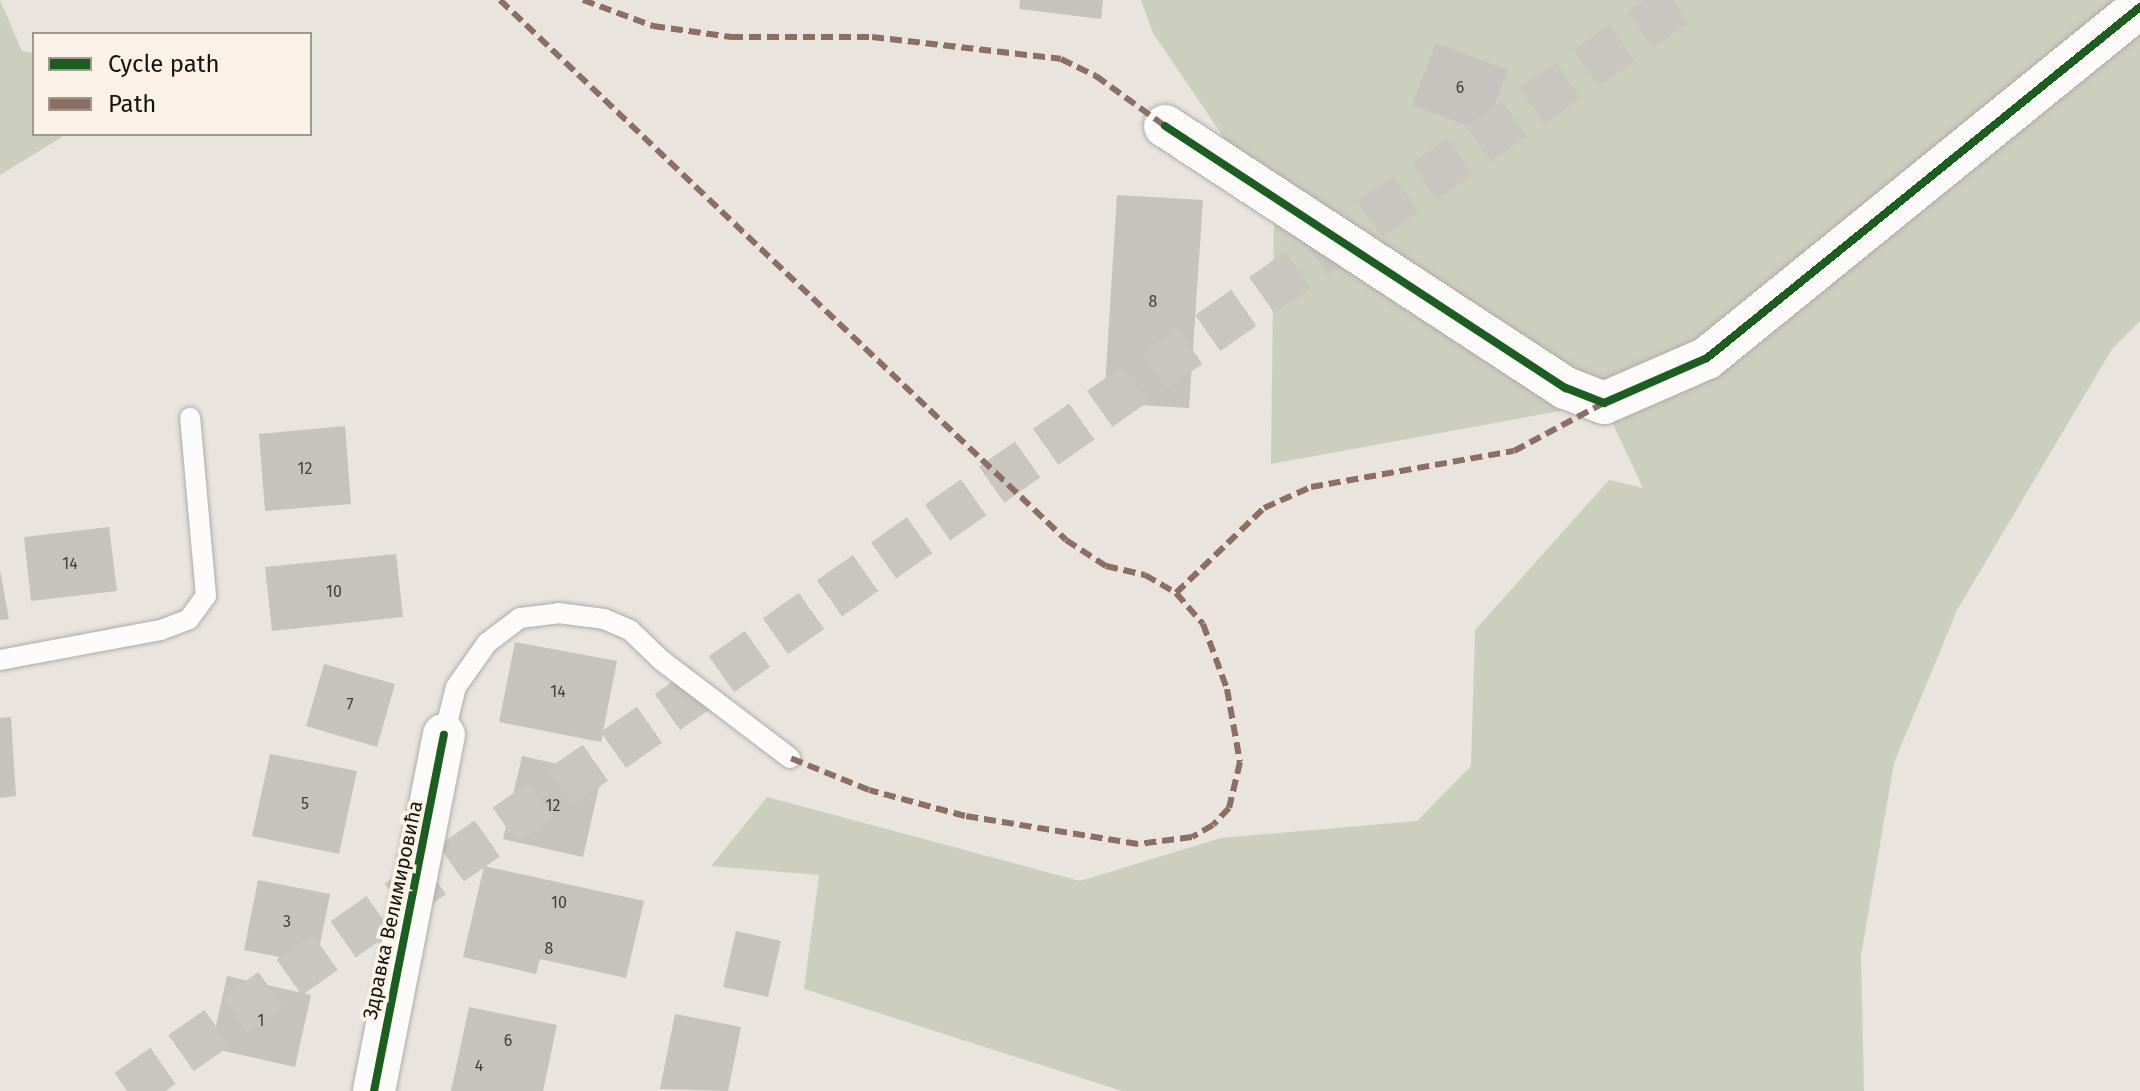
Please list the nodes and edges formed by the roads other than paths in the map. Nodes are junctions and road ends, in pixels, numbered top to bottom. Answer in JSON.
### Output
{"nodes":[{"id":1,"x":2140,"y":7,"type":"edge"},
{"id":2,"x":1165,"y":126,"type":"dead end"},
{"id":3,"x":190,"y":418,"type":"dead end"},
{"id":4,"x":0,"y":660,"type":"edge"},
{"id":5,"x":444,"y":735,"type":"joint"},
{"id":6,"x":790,"y":758,"type":"dead end"},
{"id":7,"x":374,"y":1091,"type":"edge"}],
"edges":[{"from":1,"to":2,"type":"street"},
{"from":3,"to":4,"type":"lane"},
{"from":5,"to":6,"type":"lane"},
{"from":5,"to":7,"type":"street","name":"Здравка Велимировића"}]}
